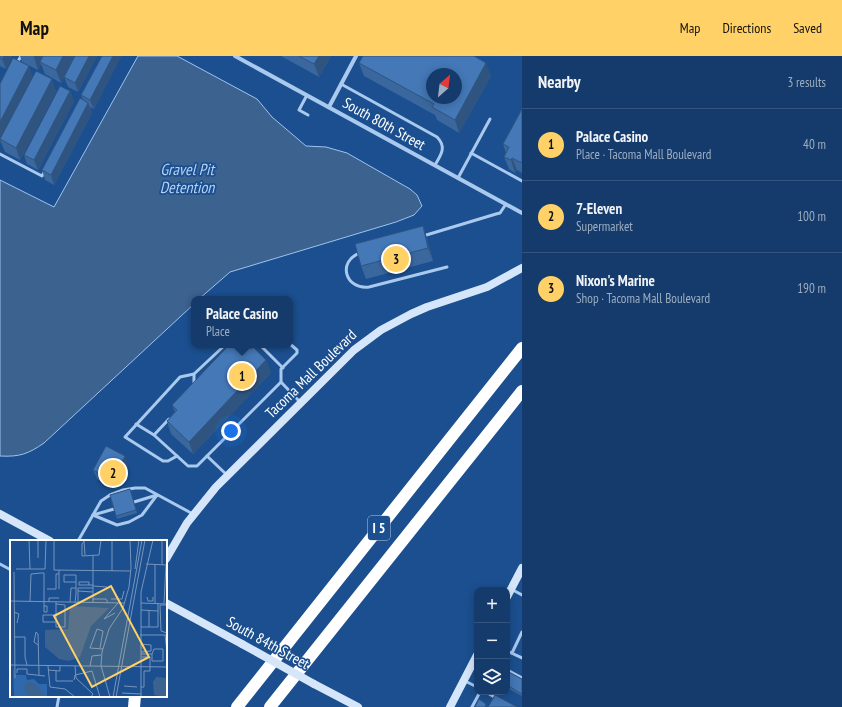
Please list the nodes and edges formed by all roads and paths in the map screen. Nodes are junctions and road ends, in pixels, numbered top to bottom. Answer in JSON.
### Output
{"nodes":[{"id":1,"x":20,"y":56,"type":"edge"},
{"id":2,"x":235,"y":56,"type":"edge"},
{"id":3,"x":356,"y":56,"type":"edge"},
{"id":4,"x":14,"y":69,"type":"edge"},
{"id":5,"x":341,"y":84,"type":"junction"},
{"id":6,"x":307,"y":95,"type":"junction"},
{"id":7,"x":329,"y":107,"type":"junction"},
{"id":8,"x":308,"y":116,"type":"dead end"},
{"id":9,"x":490,"y":119,"type":"dead end"},
{"id":10,"x":472,"y":153,"type":"junction"},
{"id":11,"x":0,"y":154,"type":"edge"},
{"id":12,"x":435,"y":165,"type":"junction"},
{"id":13,"x":46,"y":170,"type":"edge"},
{"id":14,"x":458,"y":178,"type":"junction"},
{"id":15,"x":522,"y":181,"type":"edge"},
{"id":16,"x":506,"y":204,"type":"junction"},
{"id":17,"x":522,"y":213,"type":"edge"},
{"id":18,"x":415,"y":238,"type":"edge"},
{"id":19,"x":365,"y":252,"type":"edge"},
{"id":20,"x":447,"y":267,"type":"dead end"},
{"id":21,"x":522,"y":268,"type":"edge"},
{"id":22,"x":293,"y":347,"type":"edge"},
{"id":23,"x":222,"y":348,"type":"edge"},
{"id":24,"x":263,"y":348,"type":"edge"},
{"id":25,"x":522,"y":349,"type":"edge"},
{"id":26,"x":283,"y":368,"type":"junction"},
{"id":27,"x":194,"y":374,"type":"junction"},
{"id":28,"x":281,"y":382,"type":"junction"},
{"id":29,"x":194,"y":391,"type":"edge"},
{"id":30,"x":522,"y":391,"type":"edge"},
{"id":31,"x":300,"y":402,"type":"junction"},
{"id":32,"x":170,"y":418,"type":"edge"},
{"id":33,"x":136,"y":424,"type":"junction"},
{"id":34,"x":154,"y":435,"type":"junction"},
{"id":35,"x":177,"y":456,"type":"junction"},
{"id":36,"x":207,"y":456,"type":"junction"},
{"id":37,"x":228,"y":475,"type":"junction"},
{"id":38,"x":157,"y":495,"type":"junction"},
{"id":39,"x":134,"y":502,"type":"edge"},
{"id":40,"x":114,"y":508,"type":"edge"},
{"id":41,"x":0,"y":514,"type":"edge"},
{"id":42,"x":93,"y":514,"type":"junction"},
{"id":43,"x":193,"y":514,"type":"junction"},
{"id":44,"x":48,"y":540,"type":"edge"},
{"id":45,"x":79,"y":540,"type":"edge"},
{"id":46,"x":167,"y":557,"type":"edge"},
{"id":47,"x":0,"y":564,"type":"edge"},
{"id":48,"x":522,"y":568,"type":"edge"},
{"id":49,"x":10,"y":569,"type":"edge"},
{"id":50,"x":519,"y":581,"type":"edge"},
{"id":51,"x":511,"y":589,"type":"joint"},
{"id":52,"x":522,"y":595,"type":"edge"},
{"id":53,"x":167,"y":604,"type":"edge"},
{"id":54,"x":522,"y":632,"type":"edge"},
{"id":55,"x":512,"y":653,"type":"joint"},
{"id":56,"x":522,"y":658,"type":"edge"},
{"id":57,"x":475,"y":659,"type":"edge"},
{"id":58,"x":510,"y":672,"type":"edge"},
{"id":59,"x":522,"y":678,"type":"edge"},
{"id":60,"x":464,"y":680,"type":"junction"},
{"id":61,"x":474,"y":686,"type":"edge"},
{"id":62,"x":478,"y":695,"type":"edge"},
{"id":63,"x":492,"y":695,"type":"edge"},
{"id":64,"x":59,"y":697,"type":"edge"},
{"id":65,"x":135,"y":697,"type":"edge"},
{"id":66,"x":501,"y":700,"type":"edge"},
{"id":67,"x":57,"y":707,"type":"edge"},
{"id":68,"x":134,"y":707,"type":"edge"},
{"id":69,"x":237,"y":707,"type":"edge"},
{"id":70,"x":270,"y":707,"type":"edge"},
{"id":71,"x":358,"y":707,"type":"edge"},
{"id":72,"x":450,"y":707,"type":"edge"},
{"id":73,"x":472,"y":707,"type":"edge"}],
"edges":[{"from":1,"to":4,"type":"lane"},
{"from":2,"to":6,"type":"street","name":"South 80th Street"},
{"from":3,"to":5,"type":"street"},
{"from":5,"to":7,"type":"street"},
{"from":5,"to":12,"type":"lane"},
{"from":6,"to":7,"type":"street","name":"South 80th Street"},
{"from":6,"to":8,"type":"lane"},
{"from":7,"to":12,"type":"street","name":"South 80th Street"},
{"from":9,"to":10,"type":"lane"},
{"from":10,"to":14,"type":"lane"},
{"from":10,"to":15,"type":"lane"},
{"from":11,"to":13,"type":"lane"},
{"from":12,"to":14,"type":"street","name":"South 80th Street"},
{"from":14,"to":16,"type":"street","name":"South 80th Street"},
{"from":16,"to":17,"type":"street","name":"South 80th Street"},
{"from":16,"to":18,"type":"lane"},
{"from":19,"to":20,"type":"lane"},
{"from":21,"to":31,"type":"main road","name":"Tacoma Mall Boulevard"},
{"from":22,"to":26,"type":"lane"},
{"from":23,"to":27,"type":"lane"},
{"from":24,"to":26,"type":"lane"},
{"from":25,"to":69,"type":"highway","number":"I 5"},
{"from":26,"to":28,"type":"lane"},
{"from":27,"to":29,"type":"lane"},
{"from":27,"to":33,"type":"lane"},
{"from":28,"to":31,"type":"lane"},
{"from":28,"to":36,"type":"lane"},
{"from":30,"to":70,"type":"highway","number":"I 5"},
{"from":31,"to":37,"type":"main road","name":"Tacoma Mall Boulevard"},
{"from":32,"to":34,"type":"lane"},
{"from":33,"to":34,"type":"lane"},
{"from":33,"to":35,"type":"lane"},
{"from":34,"to":35,"type":"lane"},
{"from":35,"to":36,"type":"lane"},
{"from":36,"to":37,"type":"lane"},
{"from":37,"to":43,"type":"main road","name":"Tacoma Mall Boulevard"},
{"from":38,"to":39,"type":"lane"},
{"from":38,"to":42,"type":"lane"},
{"from":38,"to":42,"type":"lane"},
{"from":38,"to":43,"type":"lane"},
{"from":40,"to":42,"type":"lane"},
{"from":41,"to":44,"type":"main road"},
{"from":42,"to":45,"type":"lane"},
{"from":43,"to":46,"type":"main road","name":"Tacoma Mall Boulevard"},
{"from":47,"to":49,"type":"lane"},
{"from":48,"to":50,"type":"main road"},
{"from":50,"to":51,"type":"main road"},
{"from":51,"to":52,"type":"lane"},
{"from":53,"to":71,"type":"main road","name":"South 84th Street","bridge":true},
{"from":54,"to":55,"type":"lane"},
{"from":55,"to":56,"type":"lane"},
{"from":57,"to":60,"type":"main road"},
{"from":58,"to":59,"type":"lane"},
{"from":60,"to":61,"type":"lane"},
{"from":60,"to":72,"type":"main road"},
{"from":62,"to":73,"type":"lane"},
{"from":63,"to":66,"type":"lane"},
{"from":64,"to":67,"type":"lane"},
{"from":65,"to":68,"type":"highway"}]}
